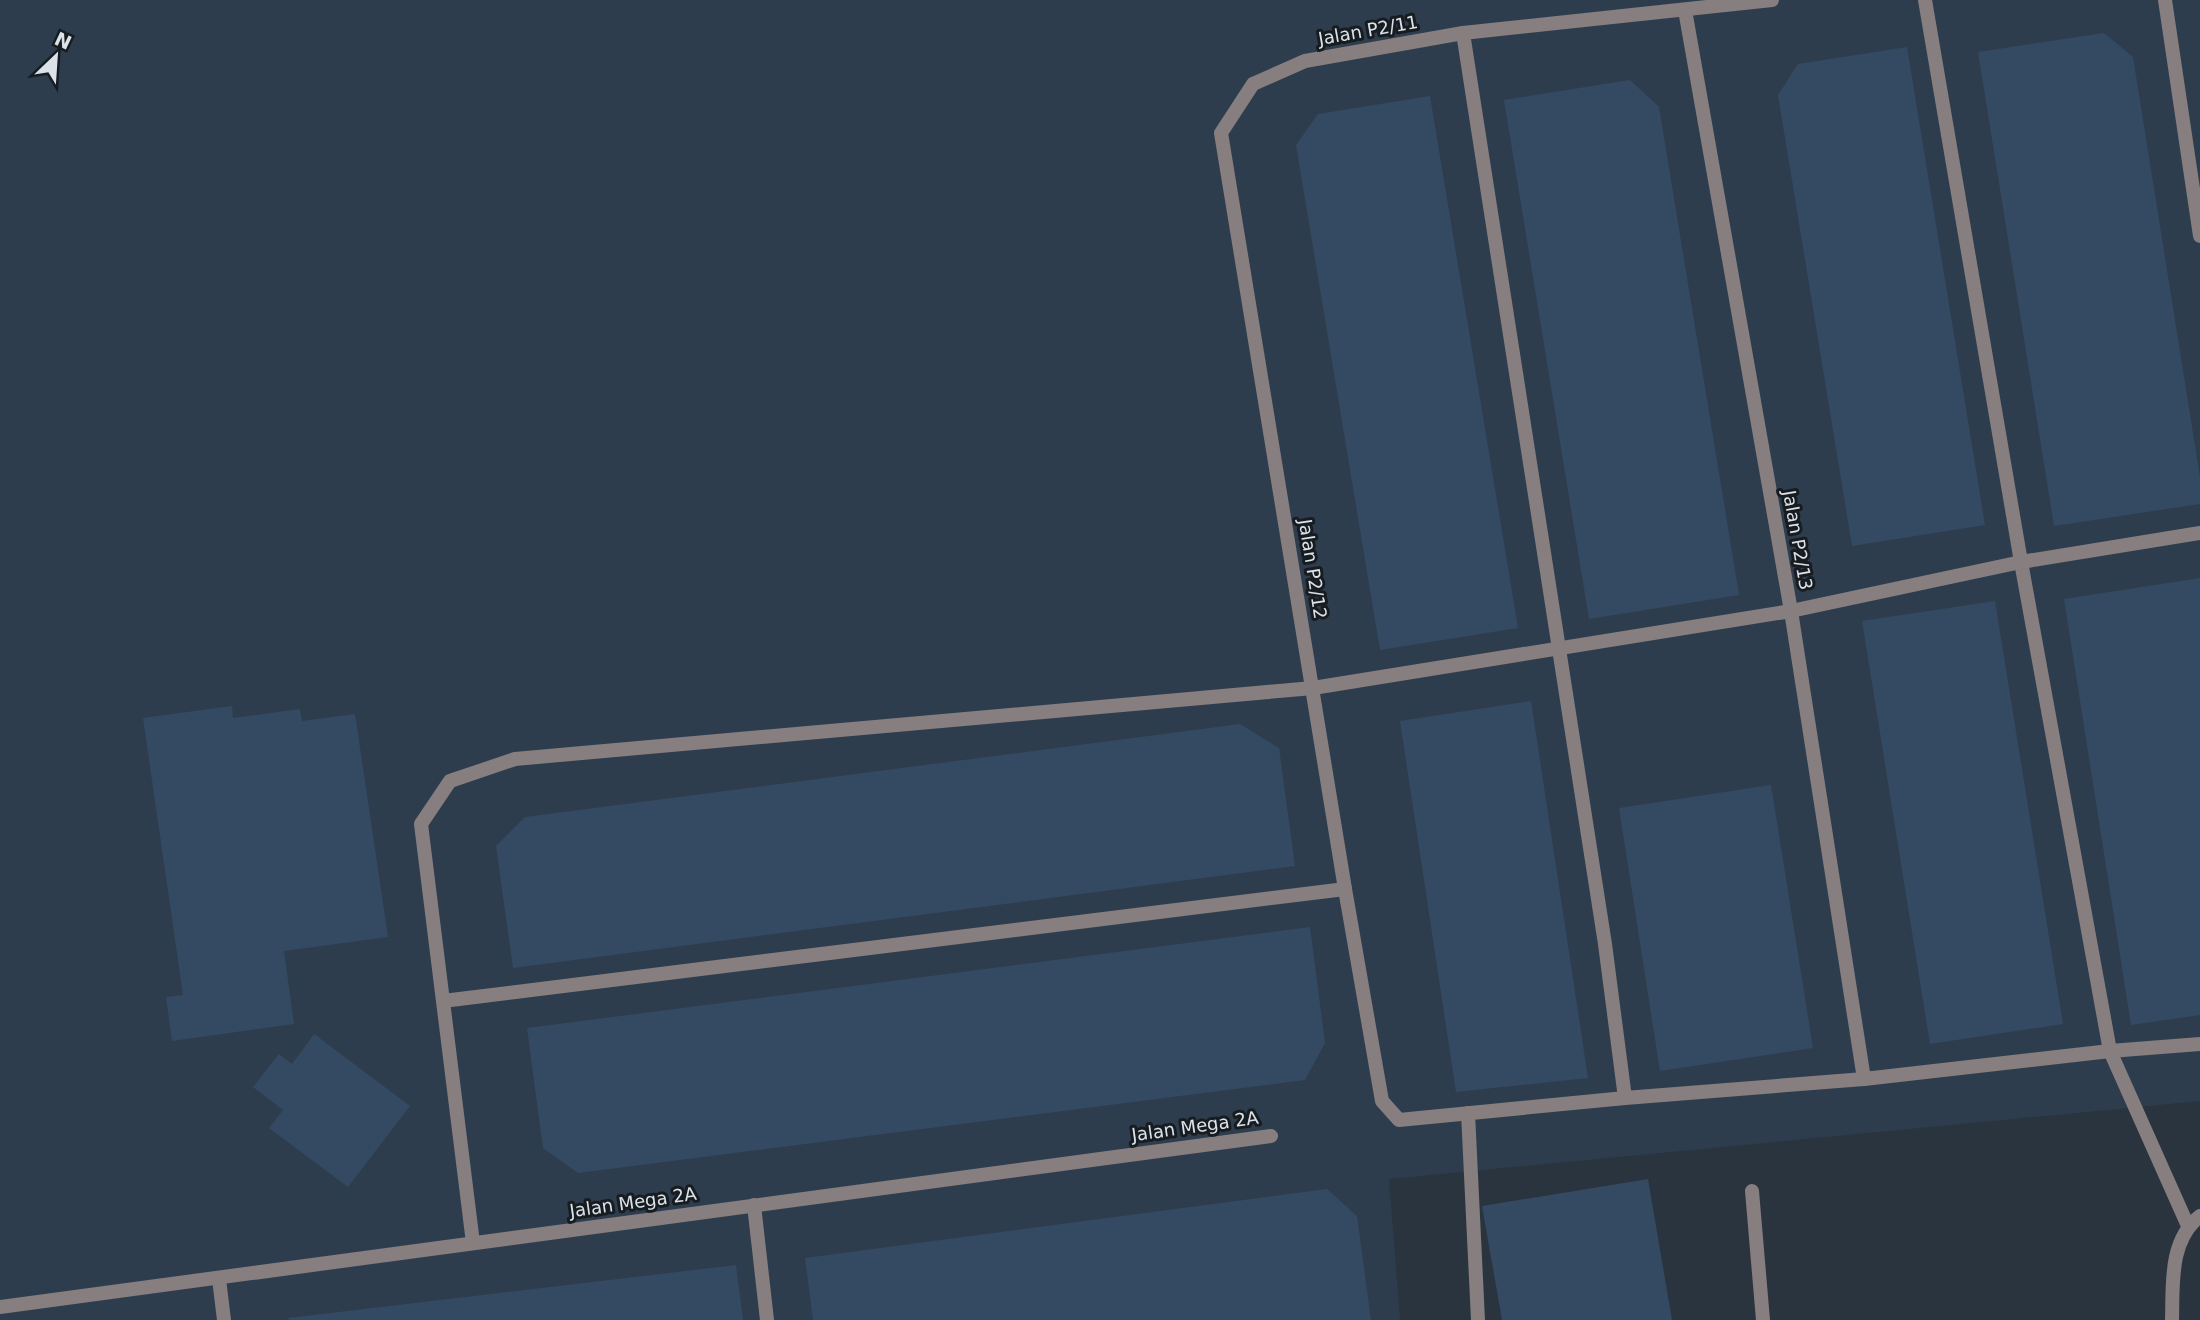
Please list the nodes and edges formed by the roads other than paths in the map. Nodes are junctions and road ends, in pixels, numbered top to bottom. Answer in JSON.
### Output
{"nodes":[{"id":1,"x":1772,"y":0,"type":"edge"},
{"id":2,"x":1925,"y":0,"type":"edge"},
{"id":3,"x":2165,"y":0,"type":"edge"},
{"id":4,"x":1685,"y":10,"type":"junction"},
{"id":5,"x":1463,"y":33,"type":"junction"},
{"id":6,"x":1305,"y":61,"type":"joint"},
{"id":7,"x":2198,"y":212,"type":"edge"},
{"id":8,"x":2200,"y":236,"type":"edge"},
{"id":9,"x":2200,"y":533,"type":"edge"},
{"id":10,"x":2021,"y":562,"type":"junction"},
{"id":11,"x":1791,"y":611,"type":"junction"},
{"id":12,"x":1560,"y":648,"type":"junction"},
{"id":13,"x":1313,"y":688,"type":"junction"},
{"id":14,"x":1345,"y":889,"type":"junction"},
{"id":15,"x":443,"y":1001,"type":"junction"},
{"id":16,"x":2200,"y":1044,"type":"edge"},
{"id":17,"x":2110,"y":1051,"type":"junction"},
{"id":18,"x":1864,"y":1079,"type":"junction"},
{"id":19,"x":1625,"y":1098,"type":"junction"},
{"id":20,"x":1468,"y":1113,"type":"junction"},
{"id":21,"x":1271,"y":1136,"type":"dead end"},
{"id":22,"x":1752,"y":1191,"type":"dead end"},
{"id":23,"x":754,"y":1205,"type":"junction"},
{"id":24,"x":2200,"y":1216,"type":"edge"},
{"id":25,"x":2188,"y":1226,"type":"junction"},
{"id":26,"x":473,"y":1243,"type":"junction"},
{"id":27,"x":219,"y":1279,"type":"junction"},
{"id":28,"x":0,"y":1307,"type":"edge"},
{"id":29,"x":224,"y":1320,"type":"edge"},
{"id":30,"x":767,"y":1320,"type":"edge"},
{"id":31,"x":1478,"y":1320,"type":"edge"},
{"id":32,"x":1763,"y":1320,"type":"edge"},
{"id":33,"x":2171,"y":1320,"type":"edge"}],
"edges":[{"from":1,"to":4,"type":"street","name":"Jalan P2/11"},
{"from":2,"to":10,"type":"street"},
{"from":3,"to":7,"type":"street"},
{"from":4,"to":5,"type":"street","name":"Jalan P2/11"},
{"from":4,"to":11,"type":"street","name":"Jalan P2/13"},
{"from":5,"to":6,"type":"street","name":"Jalan P2/11"},
{"from":5,"to":12,"type":"street"},
{"from":6,"to":13,"type":"street","name":"Jalan P2/12"},
{"from":7,"to":8,"type":"street"},
{"from":9,"to":10,"type":"street"},
{"from":10,"to":11,"type":"street"},
{"from":10,"to":17,"type":"street"},
{"from":11,"to":12,"type":"street"},
{"from":11,"to":18,"type":"street","name":"Jalan P2/13"},
{"from":12,"to":13,"type":"street"},
{"from":12,"to":19,"type":"street"},
{"from":13,"to":14,"type":"street","name":"Jalan P2/12"},
{"from":13,"to":15,"type":"street"},
{"from":14,"to":15,"type":"street"},
{"from":14,"to":20,"type":"street","name":"Jalan P2/12"},
{"from":15,"to":26,"type":"street"},
{"from":16,"to":17,"type":"street"},
{"from":17,"to":18,"type":"street"},
{"from":17,"to":25,"type":"street"},
{"from":18,"to":19,"type":"street"},
{"from":19,"to":20,"type":"street"},
{"from":20,"to":31,"type":"street"},
{"from":21,"to":23,"type":"street","name":"Jalan Mega 2A"},
{"from":22,"to":32,"type":"street"},
{"from":23,"to":26,"type":"street","name":"Jalan Mega 2A"},
{"from":23,"to":30,"type":"street"},
{"from":24,"to":25,"type":"street"},
{"from":25,"to":33,"type":"street"},
{"from":26,"to":27,"type":"street","name":"Jalan Mega 2A"},
{"from":27,"to":28,"type":"street","name":"Jalan Mega 2A"},
{"from":27,"to":29,"type":"street"}]}
